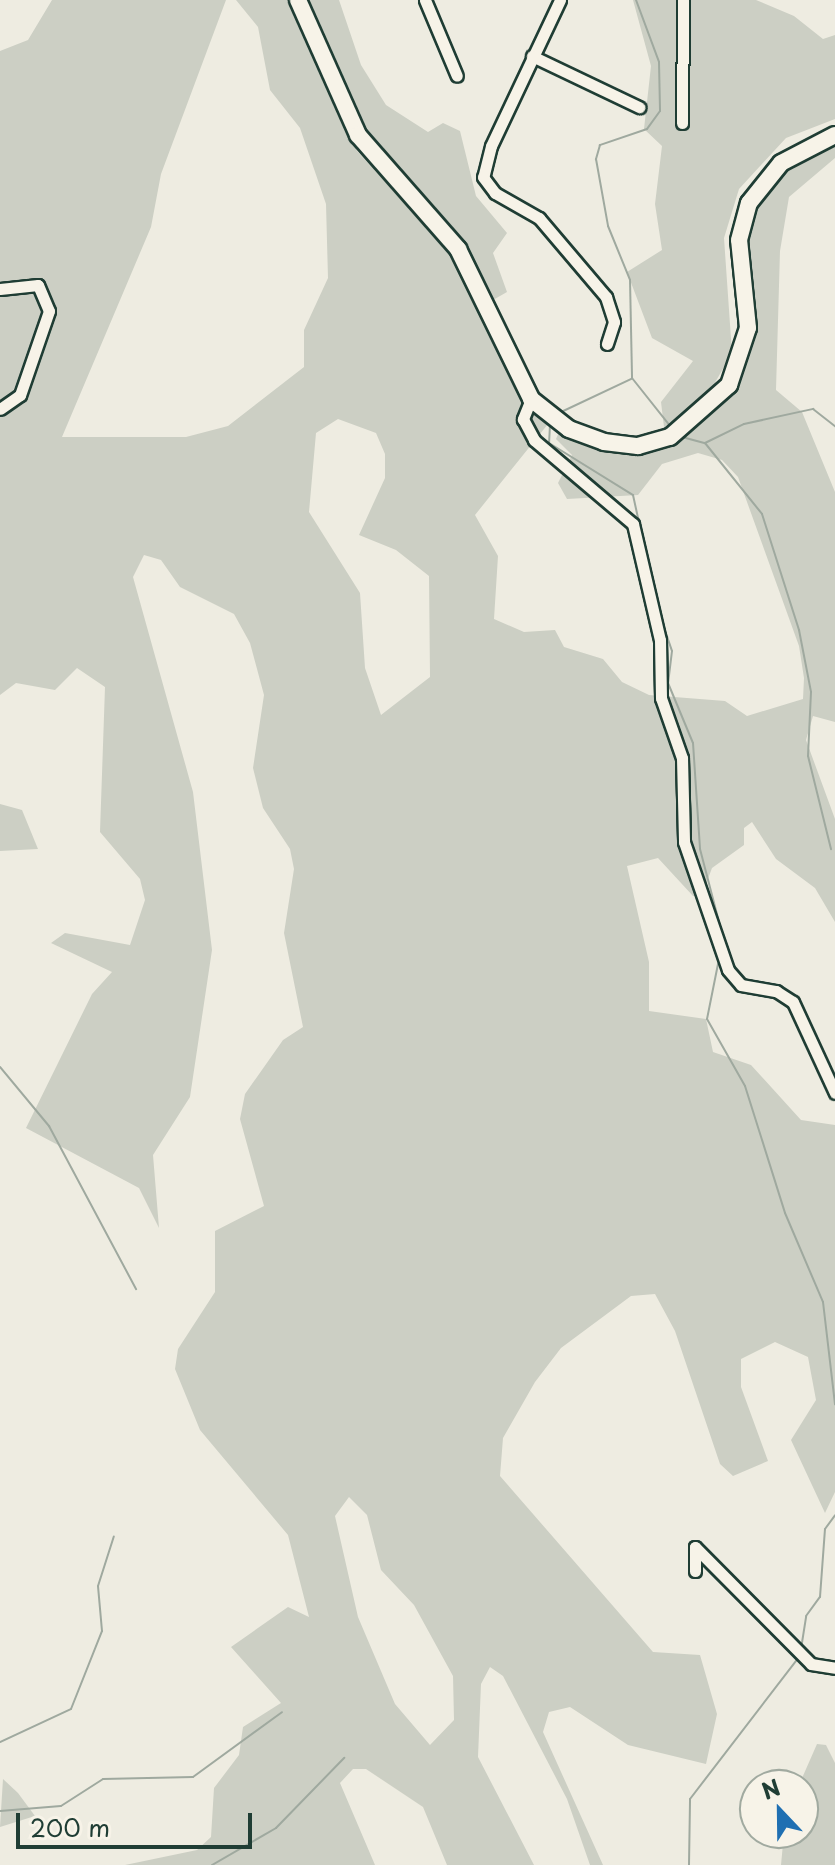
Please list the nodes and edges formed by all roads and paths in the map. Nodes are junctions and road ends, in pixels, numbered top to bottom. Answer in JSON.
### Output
{"nodes":[{"id":1,"x":298,"y":0,"type":"edge"},
{"id":2,"x":425,"y":0,"type":"edge"},
{"id":3,"x":560,"y":0,"type":"edge"},
{"id":4,"x":683,"y":0,"type":"edge"},
{"id":5,"x":532,"y":56,"type":"junction"},
{"id":6,"x":457,"y":76,"type":"dead end"},
{"id":7,"x":639,"y":107,"type":"dead end"},
{"id":8,"x":682,"y":123,"type":"dead end"},
{"id":9,"x":835,"y":135,"type":"edge"},
{"id":10,"x":0,"y":289,"type":"edge"},
{"id":11,"x":607,"y":344,"type":"dead end"},
{"id":12,"x":531,"y":399,"type":"junction"},
{"id":13,"x":0,"y":409,"type":"edge"},
{"id":14,"x":835,"y":1093,"type":"edge"},
{"id":15,"x":695,"y":1571,"type":"dead end"},
{"id":16,"x":835,"y":1668,"type":"edge"}],
"edges":[{"from":1,"to":12,"type":"highway"},
{"from":2,"to":6,"type":"street"},
{"from":3,"to":5,"type":"street"},
{"from":4,"to":8,"type":"street"},
{"from":5,"to":7,"type":"street"},
{"from":5,"to":11,"type":"street"},
{"from":9,"to":12,"type":"highway"},
{"from":10,"to":13,"type":"street"},
{"from":12,"to":14,"type":"street"},
{"from":15,"to":16,"type":"street"}]}
